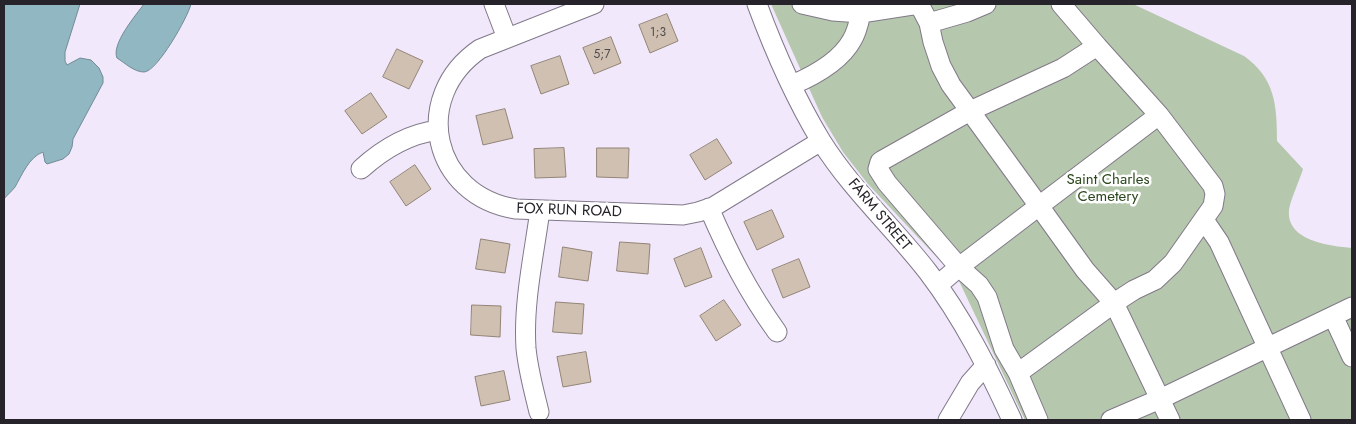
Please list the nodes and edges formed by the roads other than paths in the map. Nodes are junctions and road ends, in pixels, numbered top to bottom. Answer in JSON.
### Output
{"nodes":[{"id":1,"x":494,"y":4,"type":"edge"},
{"id":2,"x":594,"y":4,"type":"edge"},
{"id":3,"x":757,"y":4,"type":"edge"},
{"id":4,"x":802,"y":4,"type":"edge"},
{"id":5,"x":919,"y":4,"type":"edge"},
{"id":6,"x":986,"y":4,"type":"edge"},
{"id":7,"x":1061,"y":4,"type":"edge"},
{"id":8,"x":959,"y":9,"type":"edge"},
{"id":9,"x":862,"y":13,"type":"junction"},
{"id":10,"x":929,"y":23,"type":"junction"},
{"id":11,"x":507,"y":38,"type":"junction"},
{"id":12,"x":1098,"y":46,"type":"junction"},
{"id":13,"x":792,"y":86,"type":"junction"},
{"id":14,"x":970,"y":112,"type":"junction"},
{"id":15,"x":1159,"y":115,"type":"junction"},
{"id":16,"x":438,"y":130,"type":"junction"},
{"id":17,"x":821,"y":141,"type":"junction"},
{"id":18,"x":360,"y":169,"type":"dead end"},
{"id":19,"x":1039,"y":206,"type":"junction"},
{"id":20,"x":709,"y":208,"type":"junction"},
{"id":21,"x":540,"y":210,"type":"junction"},
{"id":22,"x":1204,"y":220,"type":"junction"},
{"id":23,"x":959,"y":267,"type":"junction"},
{"id":24,"x":938,"y":285,"type":"junction"},
{"id":25,"x":1114,"y":303,"type":"junction"},
{"id":26,"x":1352,"y":307,"type":"edge"},
{"id":27,"x":1333,"y":316,"type":"junction"},
{"id":28,"x":777,"y":332,"type":"dead end"},
{"id":29,"x":1266,"y":347,"type":"junction"},
{"id":30,"x":1352,"y":357,"type":"edge"},
{"id":31,"x":986,"y":365,"type":"junction"},
{"id":32,"x":1018,"y":373,"type":"junction"},
{"id":33,"x":1160,"y":399,"type":"junction"},
{"id":34,"x":539,"y":412,"type":"dead end"},
{"id":35,"x":948,"y":420,"type":"edge"},
{"id":36,"x":1012,"y":420,"type":"edge"},
{"id":37,"x":1038,"y":420,"type":"edge"},
{"id":38,"x":1111,"y":420,"type":"edge"},
{"id":39,"x":1170,"y":420,"type":"edge"},
{"id":40,"x":1300,"y":420,"type":"edge"}],
"edges":[{"from":1,"to":11,"type":"street"},
{"from":2,"to":11,"type":"street","name":"FOX RUN ROAD"},
{"from":3,"to":13,"type":"street","name":"FARM STREET"},
{"from":4,"to":9,"type":"street"},
{"from":5,"to":9,"type":"street"},
{"from":5,"to":10,"type":"street"},
{"from":6,"to":8,"type":"street"},
{"from":7,"to":12,"type":"street"},
{"from":8,"to":10,"type":"street"},
{"from":9,"to":13,"type":"street"},
{"from":10,"to":14,"type":"street"},
{"from":11,"to":16,"type":"street","name":"FOX RUN ROAD"},
{"from":12,"to":14,"type":"street"},
{"from":12,"to":15,"type":"street"},
{"from":13,"to":17,"type":"street","name":"FARM STREET"},
{"from":14,"to":19,"type":"street"},
{"from":14,"to":23,"type":"street"},
{"from":15,"to":19,"type":"street"},
{"from":15,"to":22,"type":"street"},
{"from":16,"to":18,"type":"street"},
{"from":16,"to":21,"type":"street","name":"FOX RUN ROAD"},
{"from":17,"to":20,"type":"street","name":"FOX RUN ROAD"},
{"from":17,"to":24,"type":"street","name":"FARM STREET"},
{"from":19,"to":23,"type":"street"},
{"from":19,"to":25,"type":"street"},
{"from":20,"to":21,"type":"street","name":"FOX RUN ROAD"},
{"from":20,"to":28,"type":"street"},
{"from":21,"to":34,"type":"street"},
{"from":22,"to":25,"type":"street"},
{"from":22,"to":29,"type":"street"},
{"from":23,"to":24,"type":"street"},
{"from":23,"to":32,"type":"street"},
{"from":24,"to":31,"type":"street","name":"FARM STREET"},
{"from":25,"to":32,"type":"street"},
{"from":25,"to":33,"type":"street"},
{"from":26,"to":27,"type":"street"},
{"from":27,"to":29,"type":"street"},
{"from":27,"to":30,"type":"street"},
{"from":29,"to":33,"type":"street"},
{"from":29,"to":40,"type":"street"},
{"from":31,"to":35,"type":"street"},
{"from":31,"to":36,"type":"street","name":"FARM STREET"},
{"from":32,"to":37,"type":"street"},
{"from":33,"to":38,"type":"street"},
{"from":33,"to":39,"type":"street"}]}
